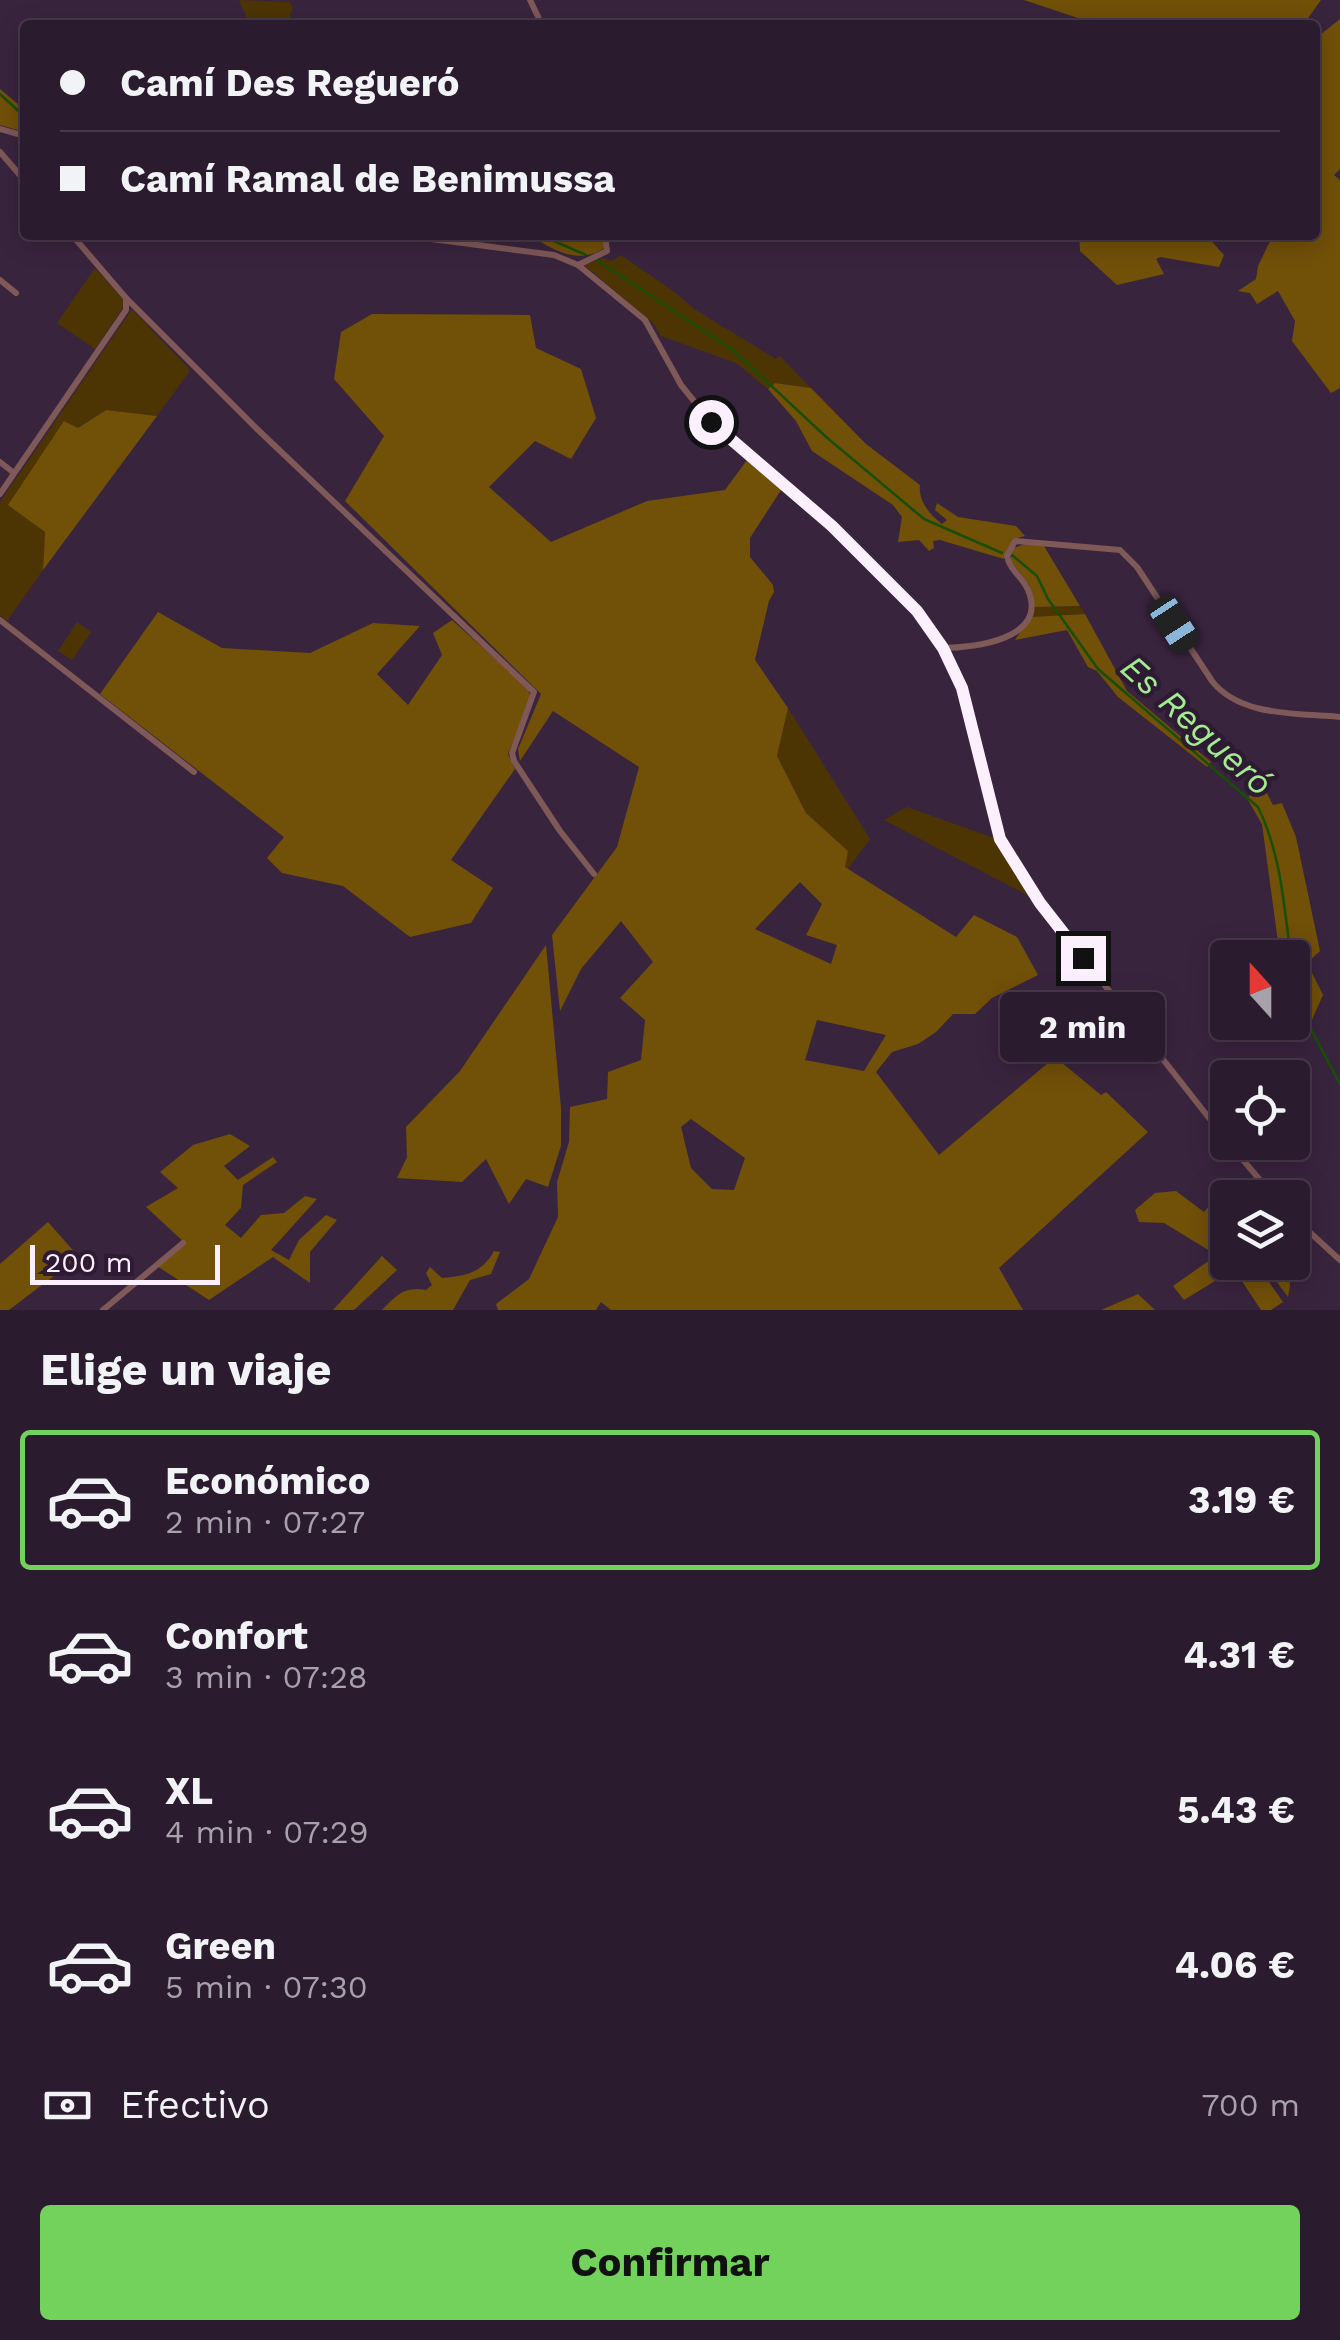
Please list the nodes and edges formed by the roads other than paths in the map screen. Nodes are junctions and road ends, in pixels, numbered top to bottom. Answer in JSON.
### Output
{"nodes":[{"id":1,"x":0,"y":152,"type":"edge"},
{"id":2,"x":20,"y":175,"type":"edge"},
{"id":3,"x":76,"y":240,"type":"edge"},
{"id":4,"x":439,"y":240,"type":"edge"},
{"id":5,"x":606,"y":240,"type":"edge"},
{"id":6,"x":578,"y":265,"type":"junction"},
{"id":7,"x":0,"y":280,"type":"edge"},
{"id":8,"x":16,"y":292,"type":"dead end"},
{"id":9,"x":126,"y":298,"type":"junction"},
{"id":10,"x":0,"y":462,"type":"edge"},
{"id":11,"x":14,"y":472,"type":"junction"},
{"id":12,"x":0,"y":494,"type":"edge"},
{"id":13,"x":0,"y":620,"type":"edge"},
{"id":14,"x":943,"y":648,"type":"junction"},
{"id":15,"x":1340,"y":717,"type":"edge"},
{"id":16,"x":194,"y":772,"type":"dead end"},
{"id":17,"x":594,"y":874,"type":"dead end"},
{"id":18,"x":1210,"y":1119,"type":"edge"},
{"id":19,"x":1243,"y":1160,"type":"edge"},
{"id":20,"x":1260,"y":1180,"type":"edge"},
{"id":21,"x":1310,"y":1232,"type":"edge"},
{"id":22,"x":182,"y":1243,"type":"dead end"},
{"id":23,"x":1340,"y":1260,"type":"edge"},
{"id":24,"x":103,"y":1310,"type":"edge"}],
"edges":[{"from":1,"to":2,"type":"street"},
{"from":3,"to":9,"type":"street"},
{"from":4,"to":6,"type":"street"},
{"from":5,"to":6,"type":"street"},
{"from":6,"to":14,"type":"street"},
{"from":7,"to":8,"type":"street"},
{"from":9,"to":11,"type":"street"},
{"from":9,"to":17,"type":"street"},
{"from":10,"to":11,"type":"street"},
{"from":11,"to":12,"type":"street"},
{"from":13,"to":16,"type":"street"},
{"from":14,"to":15,"type":"street"},
{"from":14,"to":18,"type":"street"},
{"from":19,"to":20,"type":"street"},
{"from":21,"to":23,"type":"street"},
{"from":22,"to":24,"type":"street"}]}
